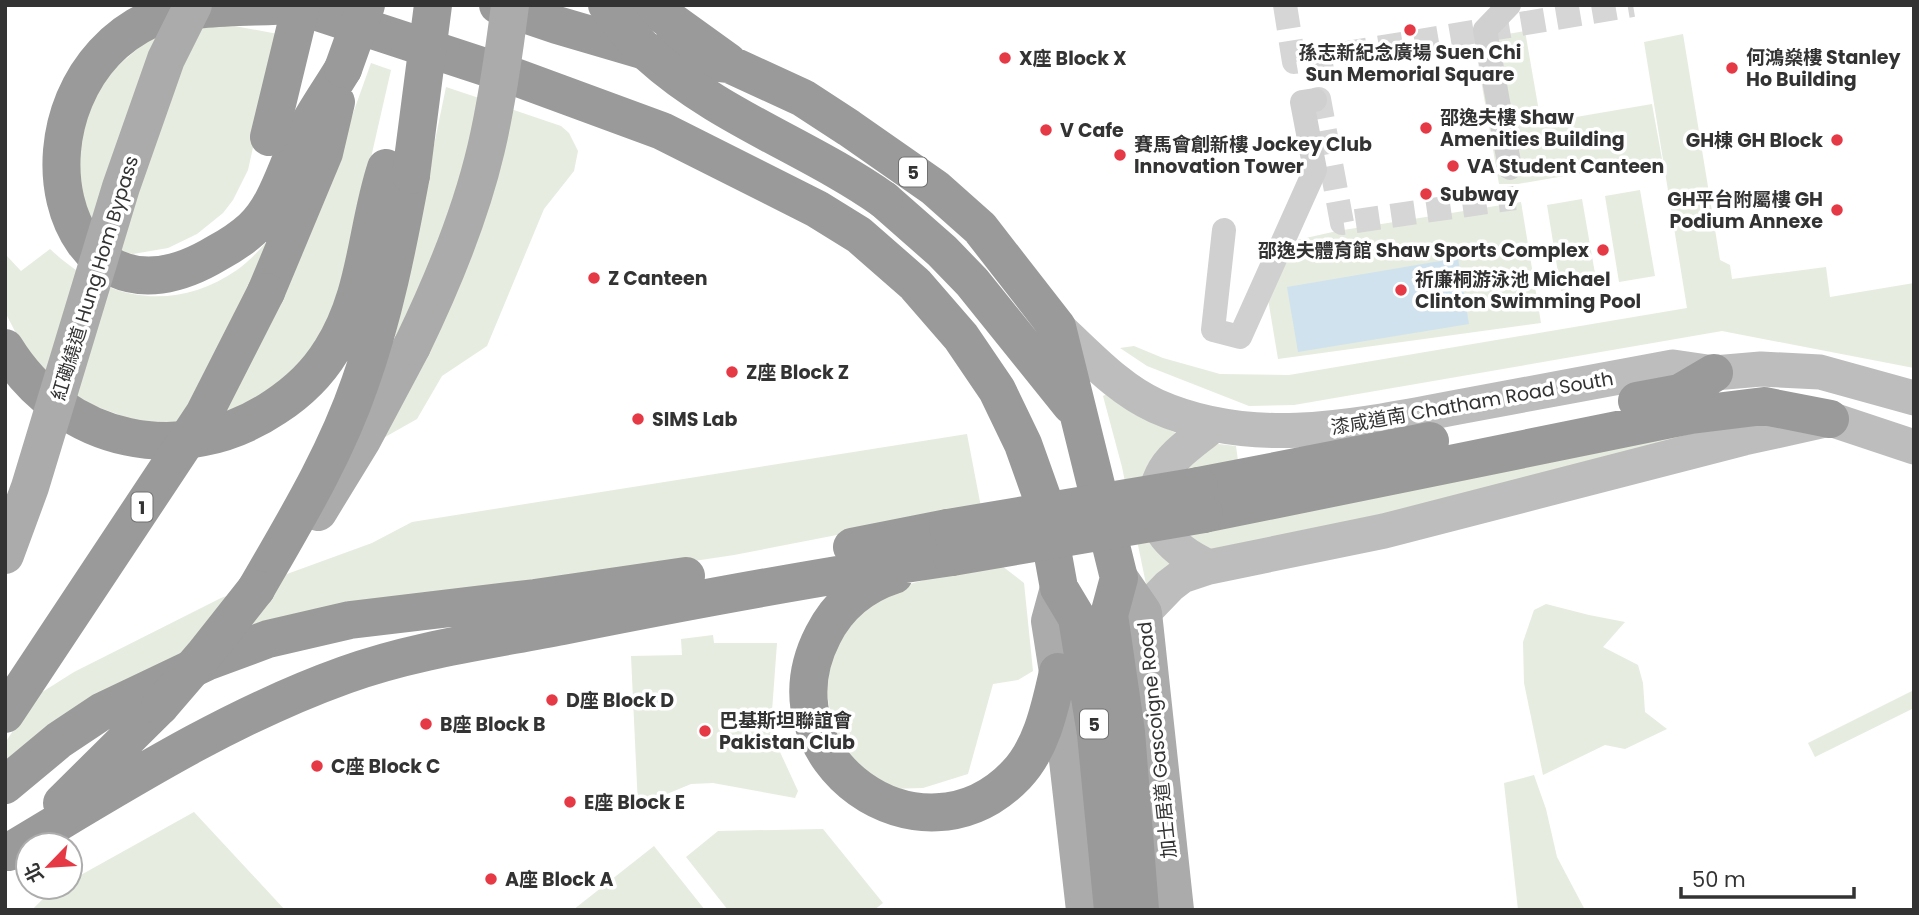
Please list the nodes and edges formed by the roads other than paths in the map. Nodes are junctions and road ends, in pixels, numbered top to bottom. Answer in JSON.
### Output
{"nodes":[{"id":1,"x":193,"y":5,"type":"edge"},
{"id":2,"x":297,"y":5,"type":"edge"},
{"id":3,"x":366,"y":5,"type":"edge"},
{"id":4,"x":432,"y":5,"type":"edge"},
{"id":5,"x":498,"y":5,"type":"edge"},
{"id":6,"x":510,"y":5,"type":"edge"},
{"id":7,"x":607,"y":5,"type":"edge"},
{"id":8,"x":649,"y":5,"type":"edge"},
{"id":9,"x":1509,"y":5,"type":"edge"},
{"id":10,"x":729,"y":64,"type":"junction"},
{"id":11,"x":1315,"y":100,"type":"dead end"},
{"id":12,"x":297,"y":145,"type":"junction"},
{"id":13,"x":1510,"y":168,"type":"dead end"},
{"id":14,"x":1224,"y":230,"type":"dead end"},
{"id":15,"x":1057,"y":327,"type":"junction"},
{"id":16,"x":5,"y":348,"type":"edge"},
{"id":17,"x":1714,"y":373,"type":"junction"},
{"id":18,"x":1914,"y":398,"type":"edge"},
{"id":19,"x":1078,"y":413,"type":"junction"},
{"id":20,"x":1830,"y":419,"type":"junction"},
{"id":21,"x":1212,"y":426,"type":"junction"},
{"id":22,"x":1914,"y":447,"type":"edge"},
{"id":23,"x":1201,"y":500,"type":"junction"},
{"id":24,"x":950,"y":542,"type":"junction"},
{"id":25,"x":5,"y":555,"type":"edge"},
{"id":26,"x":1209,"y":567,"type":"junction"},
{"id":27,"x":1119,"y":578,"type":"junction"},
{"id":28,"x":1059,"y":588,"type":"junction"},
{"id":29,"x":256,"y":589,"type":"junction"},
{"id":30,"x":1143,"y":613,"type":"junction"},
{"id":31,"x":1058,"y":672,"type":"junction"},
{"id":32,"x":5,"y":714,"type":"edge"},
{"id":33,"x":5,"y":785,"type":"edge"},
{"id":34,"x":1119,"y":830,"type":"junction"},
{"id":35,"x":7,"y":854,"type":"edge"},
{"id":36,"x":1085,"y":910,"type":"edge"},
{"id":37,"x":1113,"y":910,"type":"edge"},
{"id":38,"x":1140,"y":910,"type":"edge"},
{"id":39,"x":1175,"y":910,"type":"edge"}],
"edges":[{"from":1,"to":25,"type":"main road","name":"紅磡繞道 Hung Hom Bypass","bridge":true},
{"from":2,"to":12,"type":"highway","bridge":true},
{"from":2,"to":12,"type":"highway"},
{"from":2,"to":28,"type":"highway","number":"5"},
{"from":3,"to":12,"type":"highway","number":"1","bridge":true},
{"from":4,"to":16,"type":"highway","bridge":true},
{"from":4,"to":29,"type":"highway","bridge":true},
{"from":5,"to":10,"type":"highway","name":"漆咸道南 Chatham Road South","number":"5"},
{"from":6,"to":29,"type":"main road","bridge":true},
{"from":7,"to":19,"type":"highway","bridge":true},
{"from":8,"to":10,"type":"highway"},
{"from":9,"to":13,"type":"street"},
{"from":10,"to":15,"type":"highway","name":"漆咸道南 Chatham Road South","number":"5"},
{"from":11,"to":14,"type":"street"},
{"from":12,"to":32,"type":"highway","number":"1","bridge":true},
{"from":15,"to":19,"type":"highway","name":"漆咸道南 Chatham Road South","number":"5"},
{"from":15,"to":21,"type":"main road","name":"漆咸道南 Chatham Road South"},
{"from":17,"to":18,"type":"main road","name":"漆咸道南 Chatham Road South"},
{"from":17,"to":21,"type":"main road","name":"漆咸道南 Chatham Road South"},
{"from":17,"to":23,"type":"highway"},
{"from":19,"to":27,"type":"highway","name":"漆咸道南 Chatham Road South","number":"5"},
{"from":20,"to":22,"type":"main road"},
{"from":20,"to":23,"type":"highway"},
{"from":20,"to":26,"type":"main road"},
{"from":21,"to":26,"type":"main road"},
{"from":23,"to":24,"type":"highway","bridge":true},
{"from":24,"to":31,"type":"highway"},
{"from":24,"to":33,"type":"highway"},
{"from":24,"to":35,"type":"highway"},
{"from":26,"to":30,"type":"main road"},
{"from":27,"to":30,"type":"main road","name":"加士居道 Gascoigne Road"},
{"from":27,"to":34,"type":"highway","number":"5"},
{"from":28,"to":31,"type":"main road"},
{"from":28,"to":34,"type":"highway","number":"5"},
{"from":29,"to":35,"type":"highway","bridge":true},
{"from":30,"to":39,"type":"main road","name":"加士居道 Gascoigne Road"},
{"from":31,"to":36,"type":"main road"},
{"from":34,"to":37,"type":"highway","number":"5"},
{"from":34,"to":38,"type":"highway","number":"5"}]}
